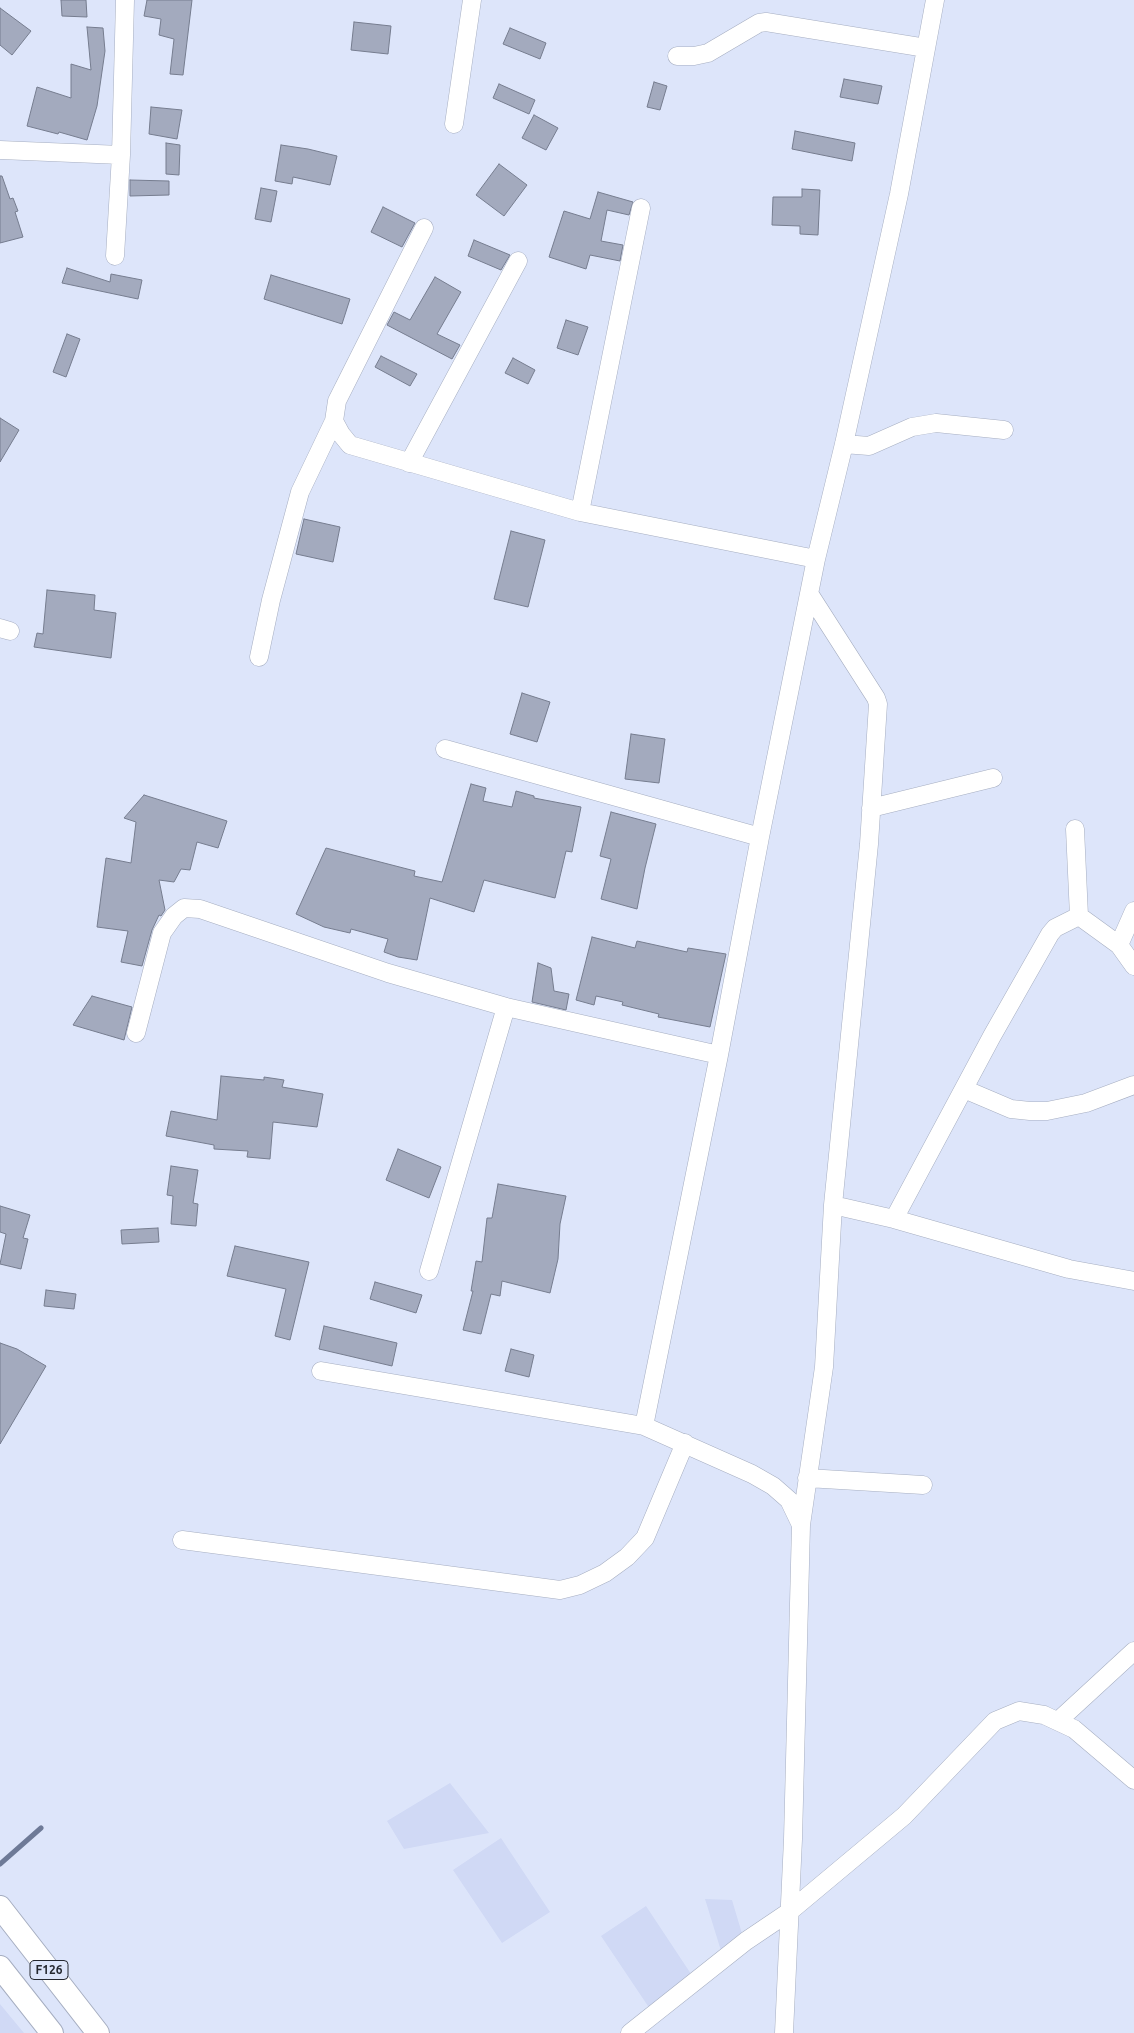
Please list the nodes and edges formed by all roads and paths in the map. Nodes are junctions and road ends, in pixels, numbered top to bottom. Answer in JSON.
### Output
{"nodes":[{"id":1,"x":125,"y":0,"type":"edge"},
{"id":2,"x":472,"y":0,"type":"edge"},
{"id":3,"x":935,"y":0,"type":"edge"},
{"id":4,"x":926,"y":48,"type":"junction"},
{"id":5,"x":676,"y":56,"type":"dead end"},
{"id":6,"x":454,"y":124,"type":"dead end"},
{"id":7,"x":0,"y":150,"type":"edge"},
{"id":8,"x":120,"y":155,"type":"junction"},
{"id":9,"x":641,"y":208,"type":"dead end"},
{"id":10,"x":424,"y":228,"type":"dead end"},
{"id":11,"x":115,"y":256,"type":"dead end"},
{"id":12,"x":518,"y":261,"type":"dead end"},
{"id":13,"x":334,"y":420,"type":"junction"},
{"id":14,"x":1004,"y":430,"type":"dead end"},
{"id":15,"x":844,"y":444,"type":"junction"},
{"id":16,"x":409,"y":463,"type":"junction"},
{"id":17,"x":580,"y":512,"type":"junction"},
{"id":18,"x":816,"y":559,"type":"junction"},
{"id":19,"x":810,"y":595,"type":"junction"},
{"id":20,"x":259,"y":657,"type":"dead end"},
{"id":21,"x":446,"y":749,"type":"dead end"},
{"id":22,"x":992,"y":778,"type":"dead end"},
{"id":23,"x":871,"y":808,"type":"junction"},
{"id":24,"x":1075,"y":829,"type":"dead end"},
{"id":25,"x":760,"y":837,"type":"junction"},
{"id":26,"x":1134,"y":911,"type":"edge"},
{"id":27,"x":1079,"y":916,"type":"junction"},
{"id":28,"x":1119,"y":945,"type":"junction"},
{"id":29,"x":1134,"y":966,"type":"edge"},
{"id":30,"x":506,"y":1006,"type":"junction"},
{"id":31,"x":136,"y":1033,"type":"dead end"},
{"id":32,"x":719,"y":1055,"type":"junction"},
{"id":33,"x":1134,"y":1085,"type":"edge"},
{"id":34,"x":964,"y":1088,"type":"junction"},
{"id":35,"x":833,"y":1205,"type":"junction"},
{"id":36,"x":894,"y":1219,"type":"junction"},
{"id":37,"x":429,"y":1272,"type":"dead end"},
{"id":38,"x":1134,"y":1281,"type":"edge"},
{"id":39,"x":321,"y":1371,"type":"dead end"},
{"id":40,"x":644,"y":1426,"type":"junction"},
{"id":41,"x":685,"y":1443,"type":"junction"},
{"id":42,"x":807,"y":1478,"type":"junction"},
{"id":43,"x":923,"y":1485,"type":"dead end"},
{"id":44,"x":801,"y":1525,"type":"junction"},
{"id":45,"x":182,"y":1540,"type":"dead end"},
{"id":46,"x":1134,"y":1651,"type":"edge"},
{"id":47,"x":1058,"y":1721,"type":"junction"},
{"id":48,"x":1134,"y":1780,"type":"edge"},
{"id":49,"x":0,"y":1907,"type":"edge"},
{"id":50,"x":789,"y":1912,"type":"junction"},
{"id":51,"x":0,"y":1967,"type":"edge"},
{"id":52,"x":52,"y":2033,"type":"edge"},
{"id":53,"x":98,"y":2033,"type":"edge"},
{"id":54,"x":630,"y":2033,"type":"edge"},
{"id":55,"x":784,"y":2033,"type":"edge"}],
"edges":[{"from":1,"to":8,"type":"street"},
{"from":2,"to":6,"type":"street"},
{"from":3,"to":4,"type":"street"},
{"from":4,"to":5,"type":"street"},
{"from":4,"to":15,"type":"street"},
{"from":7,"to":8,"type":"street"},
{"from":8,"to":11,"type":"street"},
{"from":9,"to":17,"type":"street"},
{"from":10,"to":13,"type":"street"},
{"from":12,"to":16,"type":"street"},
{"from":13,"to":16,"type":"street"},
{"from":13,"to":20,"type":"street"},
{"from":14,"to":15,"type":"street"},
{"from":15,"to":18,"type":"street"},
{"from":16,"to":17,"type":"street"},
{"from":17,"to":18,"type":"street"},
{"from":18,"to":19,"type":"street"},
{"from":19,"to":23,"type":"street"},
{"from":19,"to":25,"type":"street"},
{"from":21,"to":25,"type":"street"},
{"from":22,"to":23,"type":"street"},
{"from":23,"to":35,"type":"street"},
{"from":24,"to":27,"type":"street"},
{"from":25,"to":32,"type":"street"},
{"from":26,"to":28,"type":"street"},
{"from":27,"to":28,"type":"street"},
{"from":27,"to":34,"type":"street"},
{"from":28,"to":29,"type":"street"},
{"from":30,"to":31,"type":"street"},
{"from":30,"to":32,"type":"street"},
{"from":30,"to":37,"type":"street"},
{"from":32,"to":40,"type":"street"},
{"from":33,"to":34,"type":"street"},
{"from":34,"to":36,"type":"street"},
{"from":35,"to":36,"type":"street"},
{"from":35,"to":42,"type":"street"},
{"from":36,"to":38,"type":"street"},
{"from":39,"to":40,"type":"street"},
{"from":40,"to":41,"type":"street"},
{"from":41,"to":44,"type":"street"},
{"from":41,"to":45,"type":"street"},
{"from":42,"to":43,"type":"street"},
{"from":42,"to":44,"type":"street"},
{"from":44,"to":50,"type":"street"},
{"from":46,"to":47,"type":"street"},
{"from":47,"to":48,"type":"street"},
{"from":47,"to":50,"type":"street"},
{"from":49,"to":53,"type":"main road","number":"F126"},
{"from":50,"to":54,"type":"street"},
{"from":50,"to":55,"type":"street"},
{"from":51,"to":52,"type":"main road","number":"F126"}]}
